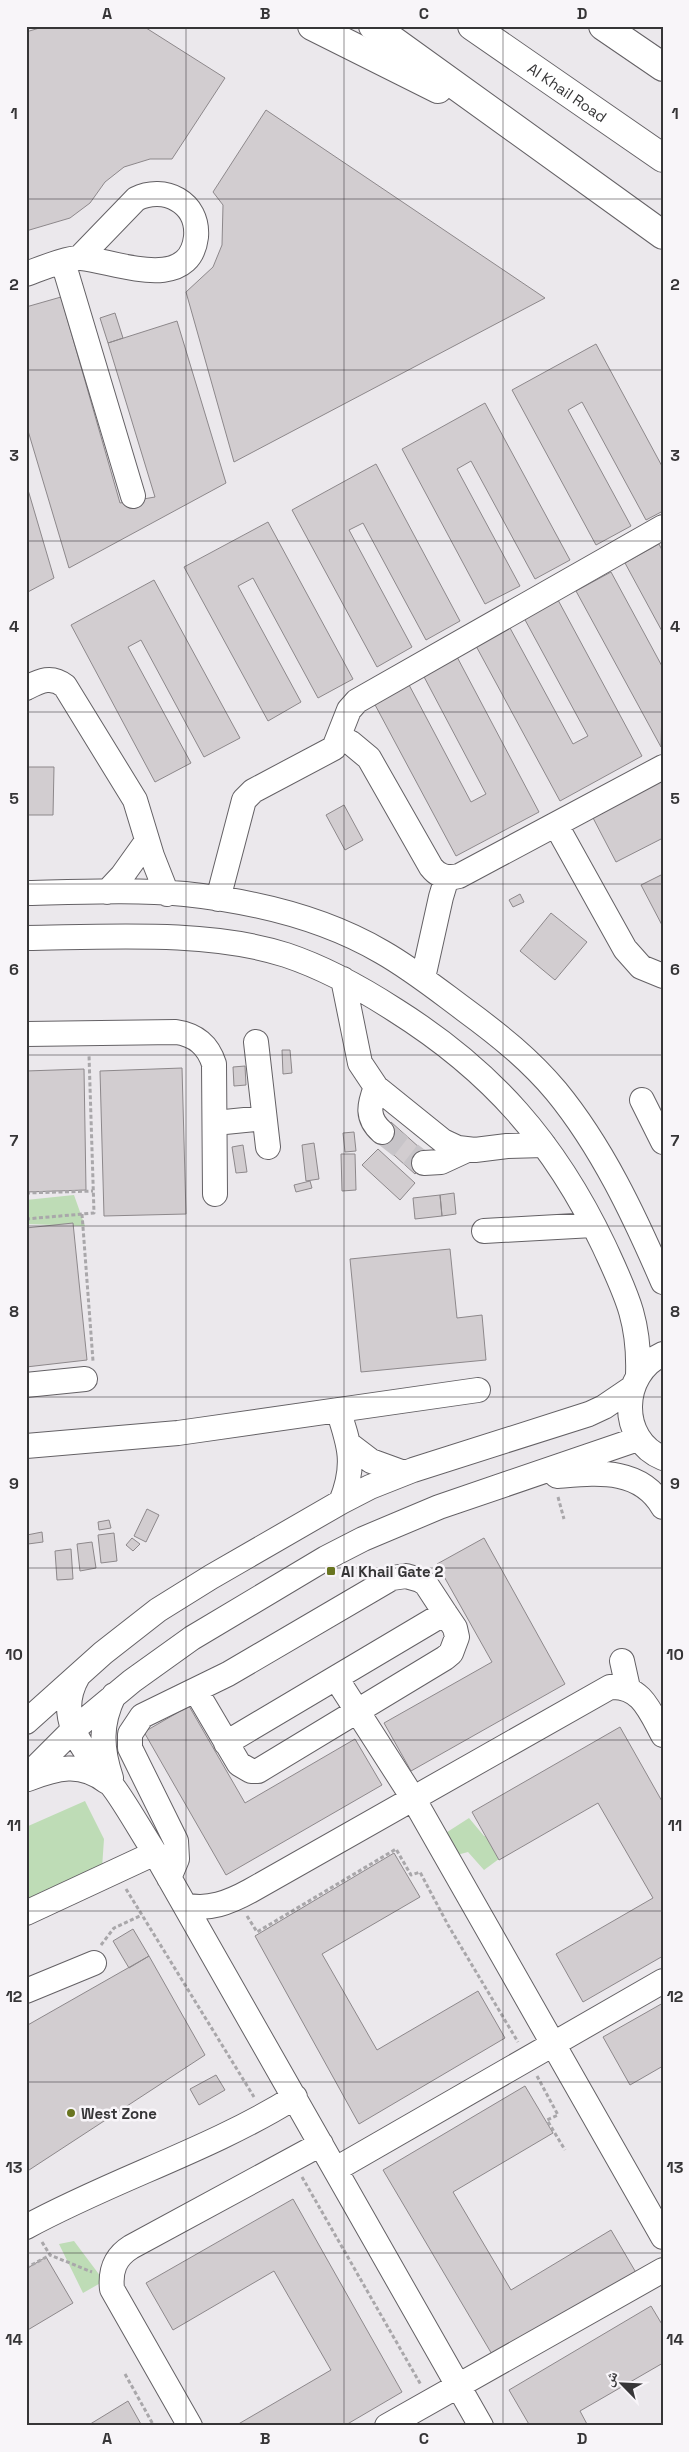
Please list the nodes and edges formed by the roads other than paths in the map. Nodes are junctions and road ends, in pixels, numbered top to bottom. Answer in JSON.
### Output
{"nodes":[{"id":1,"x":312,"y":26,"type":"edge"},
{"id":2,"x":373,"y":26,"type":"edge"},
{"id":3,"x":472,"y":26,"type":"edge"},
{"id":4,"x":602,"y":26,"type":"edge"},
{"id":5,"x":663,"y":67,"type":"edge"},
{"id":6,"x":487,"y":108,"type":"junction"},
{"id":7,"x":663,"y":158,"type":"edge"},
{"id":8,"x":663,"y":235,"type":"edge"},
{"id":9,"x":71,"y":260,"type":"junction"},
{"id":10,"x":26,"y":274,"type":"edge"},
{"id":11,"x":134,"y":496,"type":"dead end"},
{"id":12,"x":663,"y":527,"type":"edge"},
{"id":13,"x":26,"y":688,"type":"edge"},
{"id":14,"x":340,"y":737,"type":"junction"},
{"id":15,"x":663,"y":767,"type":"edge"},
{"id":16,"x":556,"y":825,"type":"junction"},
{"id":17,"x":147,"y":841,"type":"junction"},
{"id":18,"x":447,"y":878,"type":"junction"},
{"id":19,"x":107,"y":892,"type":"junction"},
{"id":20,"x":26,"y":893,"type":"edge"},
{"id":21,"x":167,"y":894,"type":"junction"},
{"id":22,"x":218,"y":899,"type":"junction"},
{"id":23,"x":26,"y":938,"type":"edge"},
{"id":24,"x":663,"y":976,"type":"edge"},
{"id":25,"x":423,"y":978,"type":"junction"},
{"id":26,"x":343,"y":980,"type":"junction"},
{"id":27,"x":26,"y":1034,"type":"edge"},
{"id":28,"x":256,"y":1042,"type":"dead end"},
{"id":29,"x":376,"y":1087,"type":"junction"},
{"id":30,"x":642,"y":1100,"type":"dead end"},
{"id":31,"x":264,"y":1118,"type":"junction"},
{"id":32,"x":214,"y":1123,"type":"junction"},
{"id":33,"x":382,"y":1132,"type":"tunnel mouth"},
{"id":34,"x":663,"y":1142,"type":"edge"},
{"id":35,"x":544,"y":1145,"type":"junction"},
{"id":36,"x":268,"y":1147,"type":"dead end"},
{"id":37,"x":467,"y":1150,"type":"junction"},
{"id":38,"x":424,"y":1163,"type":"dead end"},
{"id":39,"x":215,"y":1194,"type":"dead end"},
{"id":40,"x":593,"y":1224,"type":"junction"},
{"id":41,"x":484,"y":1231,"type":"dead end"},
{"id":42,"x":663,"y":1282,"type":"edge"},
{"id":43,"x":663,"y":1354,"type":"edge"},
{"id":44,"x":85,"y":1379,"type":"road end"},
{"id":45,"x":635,"y":1381,"type":"junction"},
{"id":46,"x":26,"y":1385,"type":"edge"},
{"id":47,"x":478,"y":1390,"type":"dead end"},
{"id":48,"x":338,"y":1410,"type":"junction"},
{"id":49,"x":638,"y":1439,"type":"junction"},
{"id":50,"x":350,"y":1445,"type":"junction"},
{"id":51,"x":26,"y":1446,"type":"edge"},
{"id":52,"x":663,"y":1458,"type":"edge"},
{"id":53,"x":404,"y":1473,"type":"junction"},
{"id":54,"x":523,"y":1479,"type":"junction"},
{"id":55,"x":341,"y":1502,"type":"junction"},
{"id":56,"x":663,"y":1507,"type":"edge"},
{"id":57,"x":445,"y":1613,"type":"junction"},
{"id":58,"x":622,"y":1661,"type":"dead end"},
{"id":59,"x":78,"y":1676,"type":"junction"},
{"id":60,"x":336,"y":1678,"type":"junction"},
{"id":61,"x":628,"y":1688,"type":"junction"},
{"id":62,"x":196,"y":1691,"type":"junction"},
{"id":63,"x":114,"y":1695,"type":"junction"},
{"id":64,"x":357,"y":1710,"type":"junction"},
{"id":65,"x":26,"y":1722,"type":"edge"},
{"id":66,"x":73,"y":1730,"type":"junction"},
{"id":67,"x":663,"y":1735,"type":"edge"},
{"id":68,"x":226,"y":1743,"type":"junction"},
{"id":69,"x":26,"y":1778,"type":"edge"},
{"id":70,"x":116,"y":1792,"type":"junction"},
{"id":71,"x":413,"y":1798,"type":"junction"},
{"id":72,"x":155,"y":1853,"type":"junction"},
{"id":73,"x":169,"y":1878,"type":"junction"},
{"id":74,"x":185,"y":1905,"type":"junction"},
{"id":75,"x":26,"y":1913,"type":"edge"},
{"id":76,"x":94,"y":1963,"type":"road end"},
{"id":77,"x":663,"y":1981,"type":"edge"},
{"id":78,"x":26,"y":1991,"type":"edge"},
{"id":79,"x":553,"y":2045,"type":"junction"},
{"id":80,"x":295,"y":2097,"type":"junction"},
{"id":81,"x":321,"y":2144,"type":"junction"},
{"id":82,"x":336,"y":2169,"type":"junction"},
{"id":83,"x":29,"y":2225,"type":"edge"},
{"id":84,"x":663,"y":2237,"type":"edge"},
{"id":85,"x":663,"y":2270,"type":"edge"},
{"id":86,"x":458,"y":2385,"type":"junction"},
{"id":87,"x":190,"y":2426,"type":"edge"},
{"id":88,"x":387,"y":2426,"type":"edge"},
{"id":89,"x":481,"y":2426,"type":"edge"}],
"edges":[{"from":1,"to":6,"type":"highway"},
{"from":2,"to":6,"type":"highway"},
{"from":3,"to":7,"type":"highway","name":"Al Khail Road"},
{"from":4,"to":5,"type":"highway"},
{"from":6,"to":8,"type":"highway"},
{"from":9,"to":9,"type":"street"},
{"from":9,"to":10,"type":"street"},
{"from":9,"to":11,"type":"street"},
{"from":12,"to":14,"type":"street"},
{"from":13,"to":17,"type":"street"},
{"from":14,"to":18,"type":"street"},
{"from":14,"to":22,"type":"street"},
{"from":15,"to":16,"type":"street"},
{"from":16,"to":18,"type":"street"},
{"from":16,"to":24,"type":"street"},
{"from":17,"to":19,"type":"street"},
{"from":17,"to":21,"type":"street"},
{"from":18,"to":25,"type":"street"},
{"from":19,"to":20,"type":"street"},
{"from":19,"to":21,"type":"street"},
{"from":21,"to":22,"type":"street"},
{"from":22,"to":25,"type":"street"},
{"from":23,"to":26,"type":"street"},
{"from":25,"to":42,"type":"street"},
{"from":26,"to":29,"type":"street"},
{"from":26,"to":35,"type":"street"},
{"from":27,"to":32,"type":"street"},
{"from":28,"to":31,"type":"street"},
{"from":29,"to":33,"type":"street"},
{"from":29,"to":37,"type":"street"},
{"from":30,"to":34,"type":"street"},
{"from":31,"to":32,"type":"street"},
{"from":31,"to":36,"type":"street"},
{"from":32,"to":39,"type":"street"},
{"from":35,"to":37,"type":"street"},
{"from":35,"to":40,"type":"street"},
{"from":37,"to":38,"type":"street"},
{"from":40,"to":41,"type":"street"},
{"from":40,"to":45,"type":"street"},
{"from":43,"to":45,"type":"street"},
{"from":44,"to":46,"type":"street"},
{"from":45,"to":49,"type":"street"},
{"from":45,"to":53,"type":"street"},
{"from":47,"to":48,"type":"street"},
{"from":48,"to":50,"type":"street"},
{"from":48,"to":51,"type":"street"},
{"from":49,"to":52,"type":"street"},
{"from":49,"to":54,"type":"street"},
{"from":50,"to":53,"type":"street"},
{"from":50,"to":55,"type":"street"},
{"from":53,"to":55,"type":"street"},
{"from":54,"to":56,"type":"street"},
{"from":54,"to":63,"type":"street"},
{"from":55,"to":59,"type":"street"},
{"from":57,"to":60,"type":"street"},
{"from":57,"to":62,"type":"street"},
{"from":57,"to":64,"type":"street"},
{"from":58,"to":61,"type":"street"},
{"from":59,"to":65,"type":"street"},
{"from":59,"to":66,"type":"street"},
{"from":60,"to":64,"type":"street"},
{"from":60,"to":68,"type":"street"},
{"from":61,"to":67,"type":"street"},
{"from":61,"to":71,"type":"street"},
{"from":62,"to":68,"type":"street"},
{"from":62,"to":73,"type":"street"},
{"from":63,"to":66,"type":"street"},
{"from":63,"to":70,"type":"street"},
{"from":64,"to":68,"type":"street"},
{"from":64,"to":71,"type":"street"},
{"from":66,"to":69,"type":"street"},
{"from":66,"to":70,"type":"street"},
{"from":69,"to":70,"type":"street"},
{"from":70,"to":72,"type":"street"},
{"from":71,"to":74,"type":"street"},
{"from":71,"to":79,"type":"street"},
{"from":72,"to":73,"type":"street"},
{"from":72,"to":75,"type":"street"},
{"from":73,"to":74,"type":"street"},
{"from":74,"to":80,"type":"street"},
{"from":76,"to":78,"type":"street"},
{"from":77,"to":79,"type":"street"},
{"from":79,"to":82,"type":"street"},
{"from":79,"to":84,"type":"street"},
{"from":80,"to":81,"type":"street"},
{"from":80,"to":83,"type":"street"},
{"from":81,"to":82,"type":"street"},
{"from":81,"to":87,"type":"street"},
{"from":82,"to":86,"type":"street"},
{"from":85,"to":86,"type":"street"},
{"from":86,"to":88,"type":"street"},
{"from":86,"to":89,"type":"street"}]}
